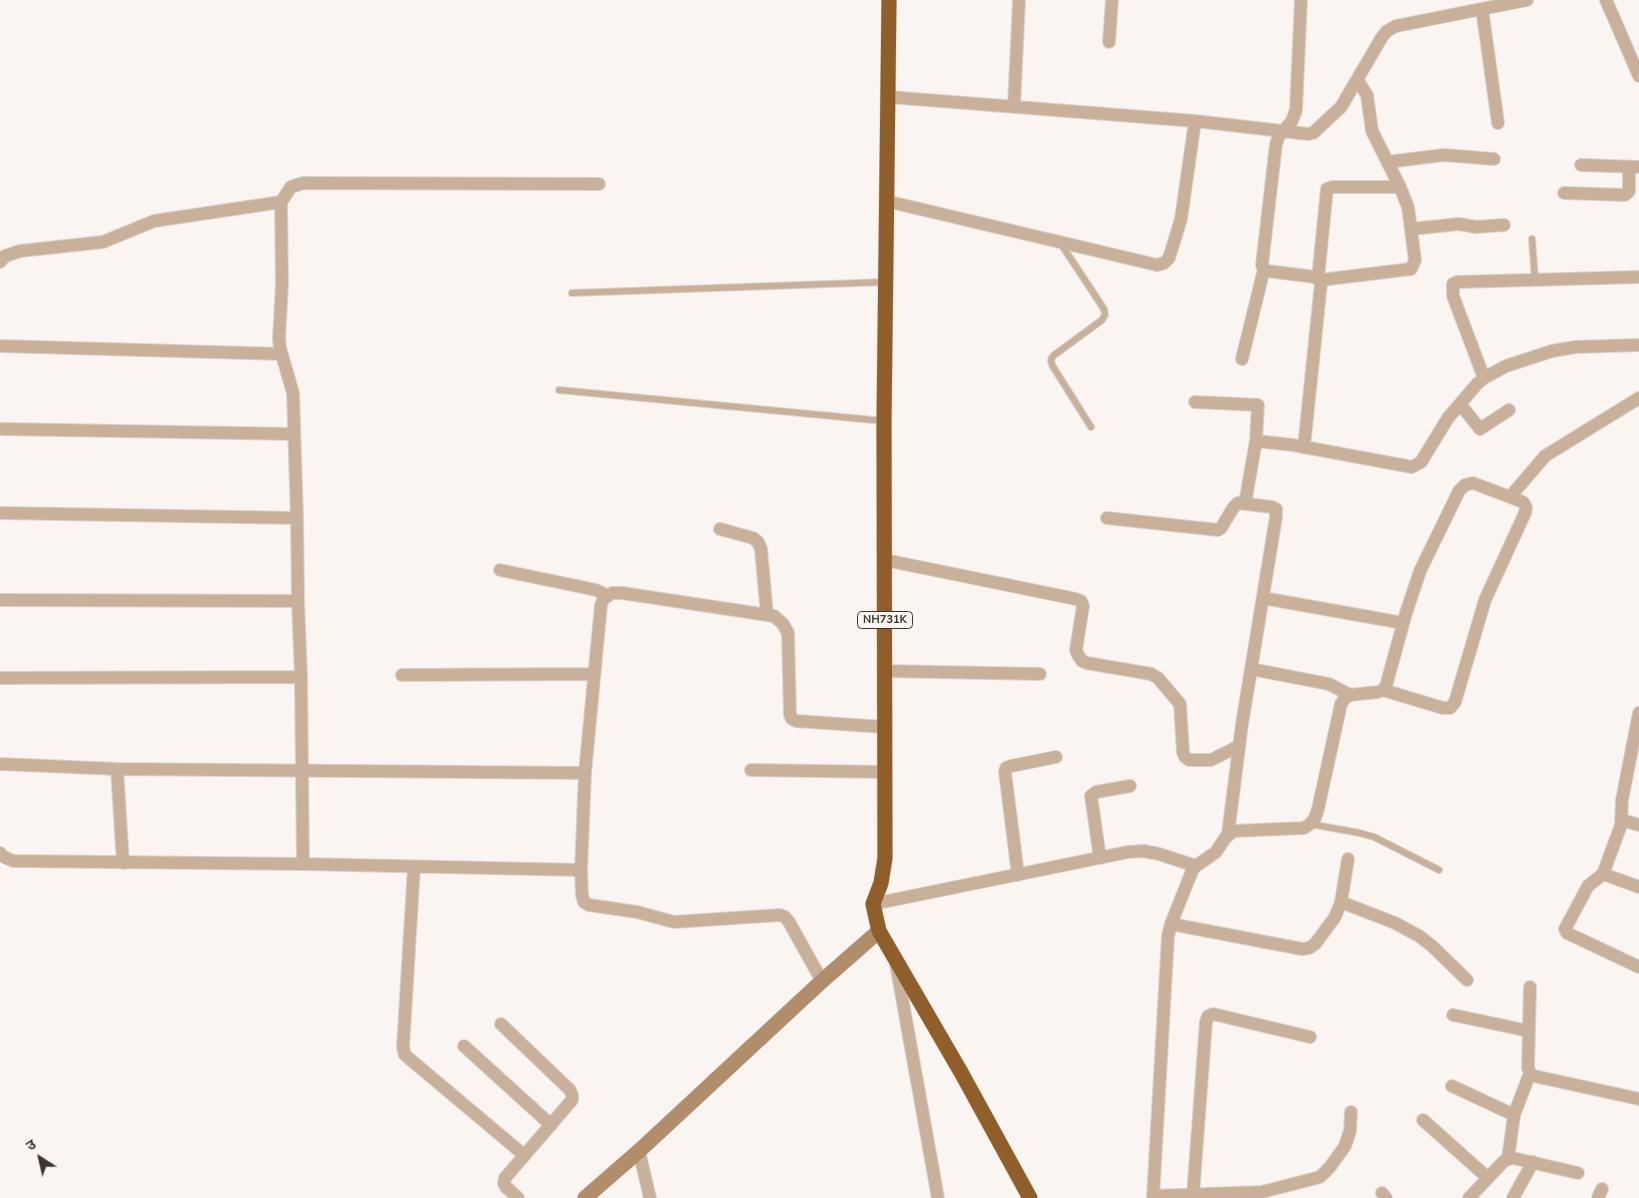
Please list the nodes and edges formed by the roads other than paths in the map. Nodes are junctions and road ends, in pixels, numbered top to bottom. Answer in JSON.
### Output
{"nodes":[{"id":1,"x":890,"y":0,"type":"edge"},
{"id":2,"x":1019,"y":0,"type":"edge"},
{"id":3,"x":1112,"y":0,"type":"edge"},
{"id":4,"x":1301,"y":0,"type":"edge"},
{"id":5,"x":1527,"y":0,"type":"edge"},
{"id":6,"x":1606,"y":0,"type":"edge"},
{"id":7,"x":1504,"y":2,"type":"edge"},
{"id":8,"x":1482,"y":9,"type":"junction"},
{"id":9,"x":1109,"y":42,"type":"dead end"},
{"id":10,"x":1639,"y":76,"type":"edge"},
{"id":11,"x":1358,"y":81,"type":"junction"},
{"id":12,"x":889,"y":97,"type":"junction"},
{"id":13,"x":1014,"y":107,"type":"junction"},
{"id":14,"x":1195,"y":121,"type":"junction"},
{"id":15,"x":1498,"y":123,"type":"dead end"},
{"id":16,"x":1285,"y":130,"type":"junction"},
{"id":17,"x":1494,"y":158,"type":"dead end"},
{"id":18,"x":1387,"y":162,"type":"junction"},
{"id":19,"x":1581,"y":165,"type":"dead end"},
{"id":20,"x":1634,"y":167,"type":"edge"},
{"id":21,"x":599,"y":184,"type":"dead end"},
{"id":22,"x":1400,"y":187,"type":"junction"},
{"id":23,"x":1564,"y":193,"type":"dead end"},
{"id":24,"x":886,"y":201,"type":"junction"},
{"id":25,"x":281,"y":202,"type":"junction"},
{"id":26,"x":1504,"y":226,"type":"dead end"},
{"id":27,"x":1411,"y":229,"type":"junction"},
{"id":28,"x":1532,"y":238,"type":"dead end"},
{"id":29,"x":1060,"y":242,"type":"junction"},
{"id":30,"x":0,"y":262,"type":"edge"},
{"id":31,"x":1264,"y":269,"type":"junction"},
{"id":32,"x":1639,"y":277,"type":"edge"},
{"id":33,"x":1319,"y":279,"type":"junction"},
{"id":34,"x":1535,"y":280,"type":"junction"},
{"id":35,"x":886,"y":282,"type":"junction"},
{"id":36,"x":572,"y":293,"type":"dead end"},
{"id":37,"x":1639,"y":345,"type":"edge"},
{"id":38,"x":0,"y":346,"type":"edge"},
{"id":39,"x":282,"y":354,"type":"junction"},
{"id":40,"x":1242,"y":359,"type":"dead end"},
{"id":41,"x":1484,"y":378,"type":"junction"},
{"id":42,"x":559,"y":390,"type":"dead end"},
{"id":43,"x":1639,"y":398,"type":"edge"},
{"id":44,"x":1194,"y":402,"type":"dead end"},
{"id":45,"x":1460,"y":404,"type":"junction"},
{"id":46,"x":1509,"y":410,"type":"dead end"},
{"id":47,"x":884,"y":421,"type":"junction"},
{"id":48,"x":1091,"y":427,"type":"dead end"},
{"id":49,"x":0,"y":429,"type":"edge"},
{"id":50,"x":294,"y":434,"type":"junction"},
{"id":51,"x":1256,"y":441,"type":"junction"},
{"id":52,"x":1304,"y":447,"type":"junction"},
{"id":53,"x":1510,"y":497,"type":"junction"},
{"id":54,"x":1245,"y":503,"type":"junction"},
{"id":55,"x":0,"y":513,"type":"edge"},
{"id":56,"x":297,"y":518,"type":"junction"},
{"id":57,"x":1107,"y":518,"type":"dead end"},
{"id":58,"x":720,"y":529,"type":"dead end"},
{"id":59,"x":885,"y":560,"type":"junction"},
{"id":60,"x":500,"y":570,"type":"dead end"},
{"id":61,"x":608,"y":596,"type":"junction"},
{"id":62,"x":1263,"y":598,"type":"junction"},
{"id":63,"x":0,"y":600,"type":"edge"},
{"id":64,"x":298,"y":601,"type":"junction"},
{"id":65,"x":767,"y":615,"type":"junction"},
{"id":66,"x":1403,"y":623,"type":"junction"},
{"id":67,"x":1250,"y":669,"type":"junction"},
{"id":68,"x":885,"y":671,"type":"junction"},
{"id":69,"x":594,"y":674,"type":"junction"},
{"id":70,"x":1040,"y":674,"type":"dead end"},
{"id":71,"x":402,"y":675,"type":"dead end"},
{"id":72,"x":301,"y":677,"type":"junction"},
{"id":73,"x":0,"y":678,"type":"edge"},
{"id":74,"x":1383,"y":690,"type":"junction"},
{"id":75,"x":1350,"y":695,"type":"junction"},
{"id":76,"x":1639,"y":714,"type":"edge"},
{"id":77,"x":884,"y":727,"type":"junction"},
{"id":78,"x":1239,"y":746,"type":"junction"},
{"id":79,"x":1056,"y":757,"type":"dead end"},
{"id":80,"x":0,"y":764,"type":"edge"},
{"id":81,"x":117,"y":769,"type":"junction"},
{"id":82,"x":302,"y":770,"type":"junction"},
{"id":83,"x":751,"y":770,"type":"dead end"},
{"id":84,"x":885,"y":772,"type":"junction"},
{"id":85,"x":585,"y":773,"type":"junction"},
{"id":86,"x":1130,"y":786,"type":"dead end"},
{"id":87,"x":1622,"y":820,"type":"junction"},
{"id":88,"x":1310,"y":824,"type":"junction"},
{"id":89,"x":1639,"y":825,"type":"edge"},
{"id":90,"x":1228,"y":834,"type":"junction"},
{"id":91,"x":0,"y":853,"type":"edge"},
{"id":92,"x":1100,"y":858,"type":"junction"},
{"id":93,"x":1348,"y":859,"type":"dead end"},
{"id":94,"x":123,"y":863,"type":"junction"},
{"id":95,"x":303,"y":864,"type":"junction"},
{"id":96,"x":1196,"y":866,"type":"junction"},
{"id":97,"x":414,"y":867,"type":"junction"},
{"id":98,"x":581,"y":870,"type":"junction"},
{"id":99,"x":1439,"y":870,"type":"dead end"},
{"id":100,"x":1603,"y":874,"type":"junction"},
{"id":101,"x":1018,"y":875,"type":"junction"},
{"id":102,"x":1639,"y":887,"type":"edge"},
{"id":103,"x":1341,"y":902,"type":"junction"},
{"id":104,"x":873,"y":904,"type":"junction"},
{"id":105,"x":1171,"y":924,"type":"junction"},
{"id":106,"x":879,"y":931,"type":"junction"},
{"id":107,"x":895,"y":956,"type":"junction"},
{"id":108,"x":1639,"y":967,"type":"edge"},
{"id":109,"x":822,"y":980,"type":"junction"},
{"id":110,"x":1467,"y":980,"type":"dead end"},
{"id":111,"x":1530,"y":987,"type":"dead end"},
{"id":112,"x":1454,"y":1015,"type":"dead end"},
{"id":113,"x":501,"y":1024,"type":"dead end"},
{"id":114,"x":1529,"y":1031,"type":"junction"},
{"id":115,"x":1310,"y":1037,"type":"dead end"},
{"id":116,"x":464,"y":1046,"type":"dead end"},
{"id":117,"x":1530,"y":1073,"type":"junction"},
{"id":118,"x":1452,"y":1086,"type":"dead end"},
{"id":119,"x":1639,"y":1099,"type":"edge"},
{"id":120,"x":1351,"y":1112,"type":"dead end"},
{"id":121,"x":1514,"y":1116,"type":"junction"},
{"id":122,"x":1423,"y":1120,"type":"dead end"},
{"id":123,"x":550,"y":1125,"type":"junction"},
{"id":124,"x":639,"y":1151,"type":"junction"},
{"id":125,"x":524,"y":1156,"type":"junction"},
{"id":126,"x":1508,"y":1158,"type":"junction"},
{"id":127,"x":1533,"y":1162,"type":"junction"},
{"id":128,"x":1578,"y":1173,"type":"dead end"},
{"id":129,"x":1488,"y":1178,"type":"junction"},
{"id":130,"x":1193,"y":1195,"type":"junction"},
{"id":131,"x":1153,"y":1197,"type":"edge"},
{"id":132,"x":518,"y":1198,"type":"edge"},
{"id":133,"x":585,"y":1198,"type":"edge"},
{"id":134,"x":650,"y":1198,"type":"edge"},
{"id":135,"x":938,"y":1198,"type":"edge"},
{"id":136,"x":1030,"y":1198,"type":"edge"},
{"id":137,"x":1469,"y":1198,"type":"edge"},
{"id":138,"x":1513,"y":1198,"type":"edge"}],
"edges":[{"from":1,"to":12,"type":"highway","number":"NH731K"},
{"from":2,"to":13,"type":"street"},
{"from":3,"to":9,"type":"street"},
{"from":4,"to":16,"type":"street"},
{"from":5,"to":7,"type":"street"},
{"from":6,"to":10,"type":"street"},
{"from":7,"to":8,"type":"street"},
{"from":8,"to":11,"type":"street"},
{"from":8,"to":15,"type":"street"},
{"from":11,"to":16,"type":"street"},
{"from":11,"to":18,"type":"street"},
{"from":12,"to":13,"type":"street"},
{"from":12,"to":24,"type":"highway","number":"NH731K"},
{"from":13,"to":14,"type":"street"},
{"from":14,"to":16,"type":"street"},
{"from":14,"to":29,"type":"street"},
{"from":16,"to":31,"type":"street"},
{"from":17,"to":18,"type":"street"},
{"from":18,"to":22,"type":"street"},
{"from":19,"to":20,"type":"street"},
{"from":20,"to":23,"type":"street"},
{"from":21,"to":25,"type":"street"},
{"from":22,"to":27,"type":"street"},
{"from":22,"to":33,"type":"street"},
{"from":24,"to":29,"type":"street"},
{"from":24,"to":35,"type":"highway","number":"NH731K"},
{"from":25,"to":30,"type":"street"},
{"from":25,"to":39,"type":"street"},
{"from":26,"to":27,"type":"street"},
{"from":27,"to":33,"type":"street"},
{"from":28,"to":34,"type":"lane"},
{"from":29,"to":48,"type":"lane"},
{"from":31,"to":33,"type":"street"},
{"from":31,"to":40,"type":"street"},
{"from":32,"to":34,"type":"street"},
{"from":33,"to":52,"type":"street"},
{"from":34,"to":41,"type":"street"},
{"from":35,"to":36,"type":"lane"},
{"from":35,"to":47,"type":"highway","number":"NH731K"},
{"from":37,"to":41,"type":"street"},
{"from":38,"to":39,"type":"street"},
{"from":39,"to":50,"type":"street"},
{"from":41,"to":45,"type":"street"},
{"from":42,"to":47,"type":"lane"},
{"from":43,"to":53,"type":"street"},
{"from":44,"to":51,"type":"street"},
{"from":45,"to":46,"type":"street"},
{"from":45,"to":52,"type":"street"},
{"from":47,"to":59,"type":"highway","number":"NH731K"},
{"from":49,"to":50,"type":"street"},
{"from":50,"to":56,"type":"street"},
{"from":51,"to":52,"type":"street"},
{"from":51,"to":54,"type":"street"},
{"from":53,"to":66,"type":"street"},
{"from":53,"to":74,"type":"street"},
{"from":54,"to":57,"type":"street"},
{"from":54,"to":62,"type":"street"},
{"from":55,"to":56,"type":"street"},
{"from":56,"to":64,"type":"street"},
{"from":58,"to":65,"type":"street"},
{"from":59,"to":68,"type":"highway","number":"NH731K"},
{"from":59,"to":78,"type":"street"},
{"from":60,"to":61,"type":"street"},
{"from":61,"to":65,"type":"street"},
{"from":61,"to":69,"type":"street"},
{"from":62,"to":66,"type":"street"},
{"from":62,"to":67,"type":"street"},
{"from":63,"to":64,"type":"street"},
{"from":64,"to":72,"type":"street"},
{"from":65,"to":77,"type":"street"},
{"from":66,"to":74,"type":"street"},
{"from":67,"to":75,"type":"street"},
{"from":67,"to":78,"type":"street"},
{"from":68,"to":70,"type":"street"},
{"from":68,"to":77,"type":"highway","number":"NH731K"},
{"from":69,"to":71,"type":"street"},
{"from":69,"to":85,"type":"street"},
{"from":72,"to":73,"type":"street"},
{"from":72,"to":82,"type":"street"},
{"from":74,"to":75,"type":"street"},
{"from":75,"to":88,"type":"street"},
{"from":76,"to":87,"type":"street"},
{"from":77,"to":84,"type":"highway","number":"NH731K"},
{"from":78,"to":90,"type":"street"},
{"from":79,"to":101,"type":"street"},
{"from":80,"to":81,"type":"street"},
{"from":81,"to":82,"type":"street"},
{"from":81,"to":94,"type":"street"},
{"from":82,"to":85,"type":"street"},
{"from":82,"to":95,"type":"street"},
{"from":83,"to":84,"type":"street"},
{"from":84,"to":104,"type":"highway","number":"NH731K"},
{"from":85,"to":98,"type":"street"},
{"from":86,"to":92,"type":"street"},
{"from":87,"to":89,"type":"street"},
{"from":87,"to":100,"type":"street"},
{"from":88,"to":90,"type":"street"},
{"from":88,"to":99,"type":"lane"},
{"from":90,"to":96,"type":"street"},
{"from":91,"to":94,"type":"street"},
{"from":92,"to":96,"type":"street"},
{"from":92,"to":101,"type":"street"},
{"from":93,"to":103,"type":"street"},
{"from":94,"to":95,"type":"street"},
{"from":95,"to":97,"type":"street"},
{"from":96,"to":105,"type":"street"},
{"from":97,"to":98,"type":"street"},
{"from":97,"to":125,"type":"street"},
{"from":98,"to":109,"type":"street"},
{"from":100,"to":102,"type":"street"},
{"from":100,"to":108,"type":"street"},
{"from":101,"to":104,"type":"street"},
{"from":103,"to":105,"type":"street"},
{"from":103,"to":110,"type":"street"},
{"from":104,"to":106,"type":"highway"},
{"from":105,"to":131,"type":"street"},
{"from":106,"to":107,"type":"highway"},
{"from":106,"to":109,"type":"main road"},
{"from":107,"to":135,"type":"street"},
{"from":107,"to":136,"type":"highway"},
{"from":109,"to":124,"type":"main road"},
{"from":111,"to":114,"type":"street"},
{"from":112,"to":114,"type":"street"},
{"from":113,"to":123,"type":"street"},
{"from":114,"to":117,"type":"street"},
{"from":115,"to":130,"type":"street"},
{"from":116,"to":123,"type":"street"},
{"from":117,"to":119,"type":"street"},
{"from":117,"to":121,"type":"street"},
{"from":118,"to":121,"type":"street"},
{"from":120,"to":130,"type":"street"},
{"from":121,"to":126,"type":"street"},
{"from":122,"to":129,"type":"street"},
{"from":123,"to":125,"type":"street"},
{"from":124,"to":133,"type":"main road"},
{"from":124,"to":134,"type":"street"},
{"from":125,"to":132,"type":"street"},
{"from":126,"to":127,"type":"street"},
{"from":126,"to":129,"type":"street"},
{"from":127,"to":128,"type":"street"},
{"from":127,"to":138,"type":"street"},
{"from":129,"to":137,"type":"street"},
{"from":130,"to":131,"type":"street"}]}
